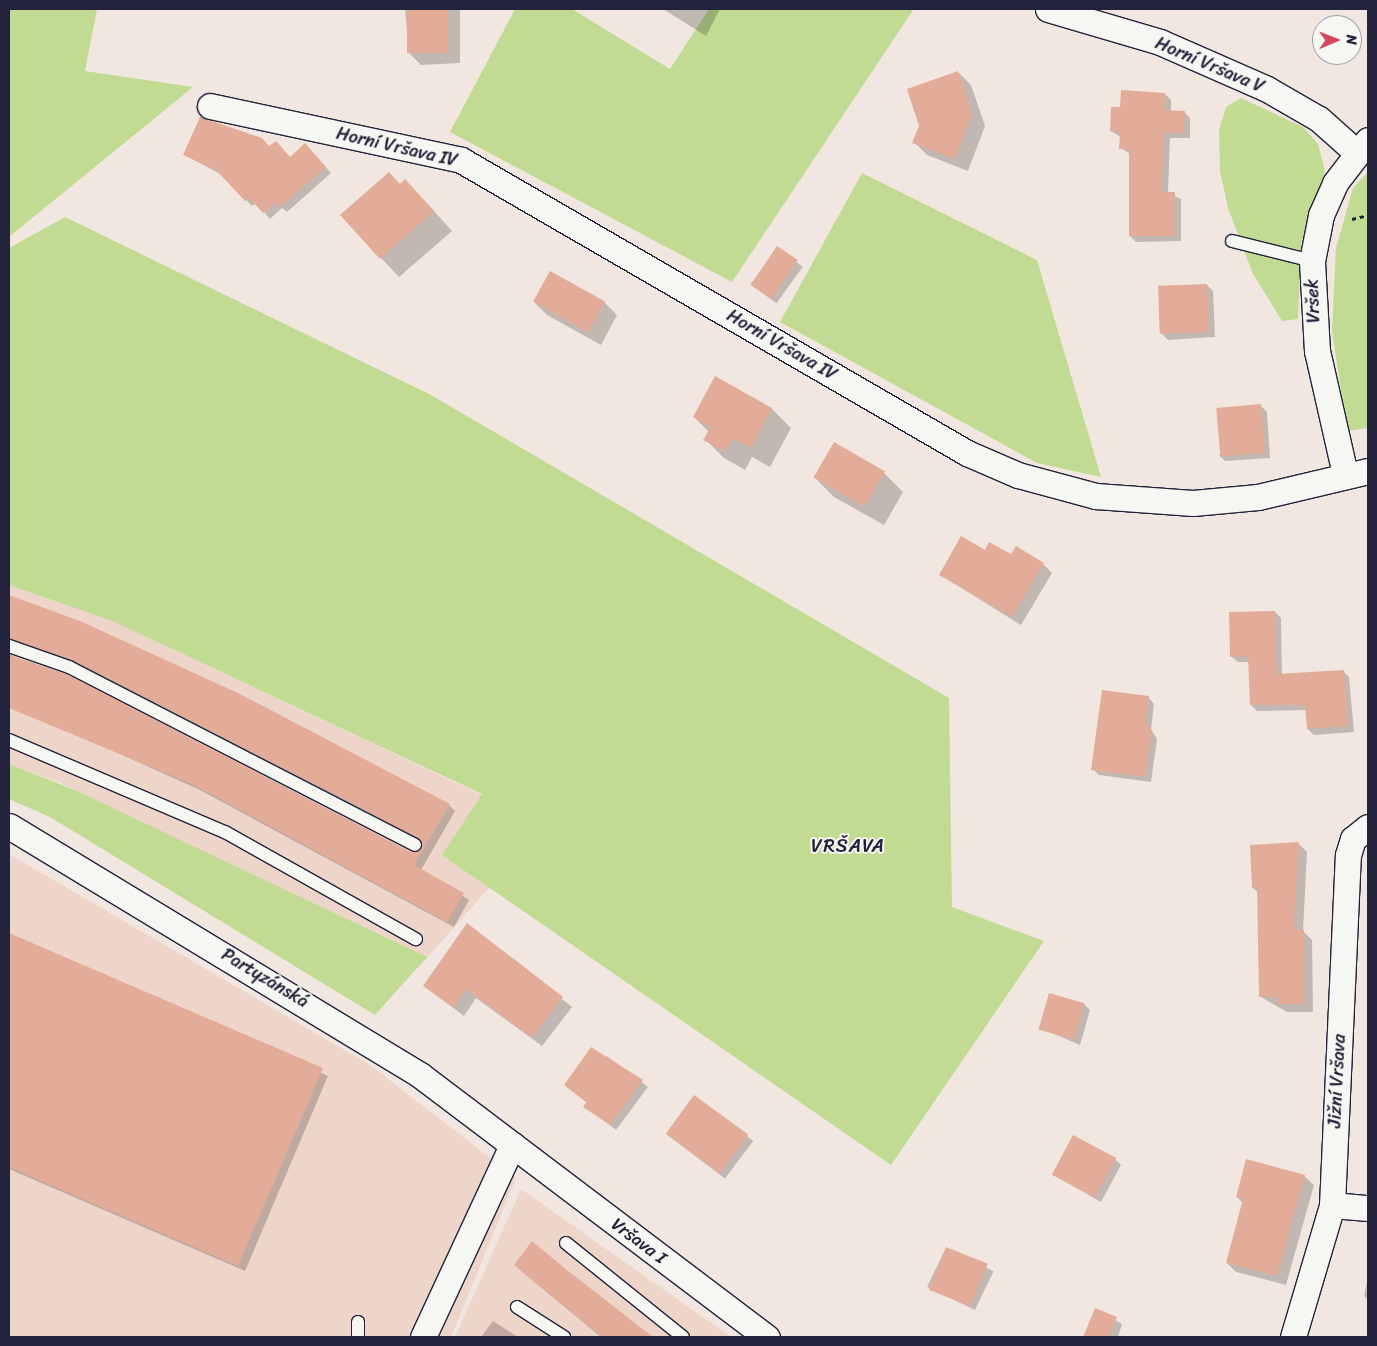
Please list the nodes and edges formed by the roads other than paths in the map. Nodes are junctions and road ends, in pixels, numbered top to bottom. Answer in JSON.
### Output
{"nodes":[{"id":1,"x":1048,"y":9,"type":"edge"},
{"id":2,"x":210,"y":106,"type":"dead end"},
{"id":3,"x":1362,"y":146,"type":"edge"},
{"id":4,"x":1232,"y":241,"type":"dead end"},
{"id":5,"x":1312,"y":261,"type":"junction"},
{"id":6,"x":1357,"y":473,"type":"edge"},
{"id":7,"x":9,"y":646,"type":"edge"},
{"id":8,"x":9,"y":740,"type":"edge"},
{"id":9,"x":9,"y":826,"type":"edge"},
{"id":10,"x":1368,"y":827,"type":"edge"},
{"id":11,"x":415,"y":845,"type":"dead end"},
{"id":12,"x":416,"y":939,"type":"dead end"},
{"id":13,"x":512,"y":1145,"type":"junction"},
{"id":14,"x":1332,"y":1205,"type":"junction"},
{"id":15,"x":1368,"y":1208,"type":"edge"},
{"id":16,"x":566,"y":1243,"type":"dead end"},
{"id":17,"x":517,"y":1307,"type":"dead end"},
{"id":18,"x":358,"y":1322,"type":"dead end"},
{"id":19,"x":358,"y":1337,"type":"edge"},
{"id":20,"x":422,"y":1337,"type":"edge"},
{"id":21,"x":564,"y":1337,"type":"edge"},
{"id":22,"x":683,"y":1337,"type":"edge"},
{"id":23,"x":767,"y":1337,"type":"edge"},
{"id":24,"x":1293,"y":1337,"type":"edge"}],
"edges":[{"from":1,"to":3,"type":"street","name":"Horní Vršava V"},
{"from":2,"to":6,"type":"street","name":"Horní Vršava IV"},
{"from":3,"to":5,"type":"street","name":"Vršek"},
{"from":4,"to":5,"type":"lane"},
{"from":5,"to":6,"type":"street","name":"Vršek"},
{"from":7,"to":11,"type":"lane"},
{"from":8,"to":12,"type":"lane"},
{"from":9,"to":13,"type":"street","name":"Partyzánská"},
{"from":10,"to":14,"type":"street","name":"Jižní Vršava"},
{"from":13,"to":20,"type":"street"},
{"from":13,"to":23,"type":"street","name":"Vršava I"},
{"from":14,"to":15,"type":"street"},
{"from":14,"to":24,"type":"street","name":"Jižní Vršava"},
{"from":16,"to":22,"type":"lane"},
{"from":17,"to":21,"type":"lane"},
{"from":18,"to":19,"type":"lane"}]}
